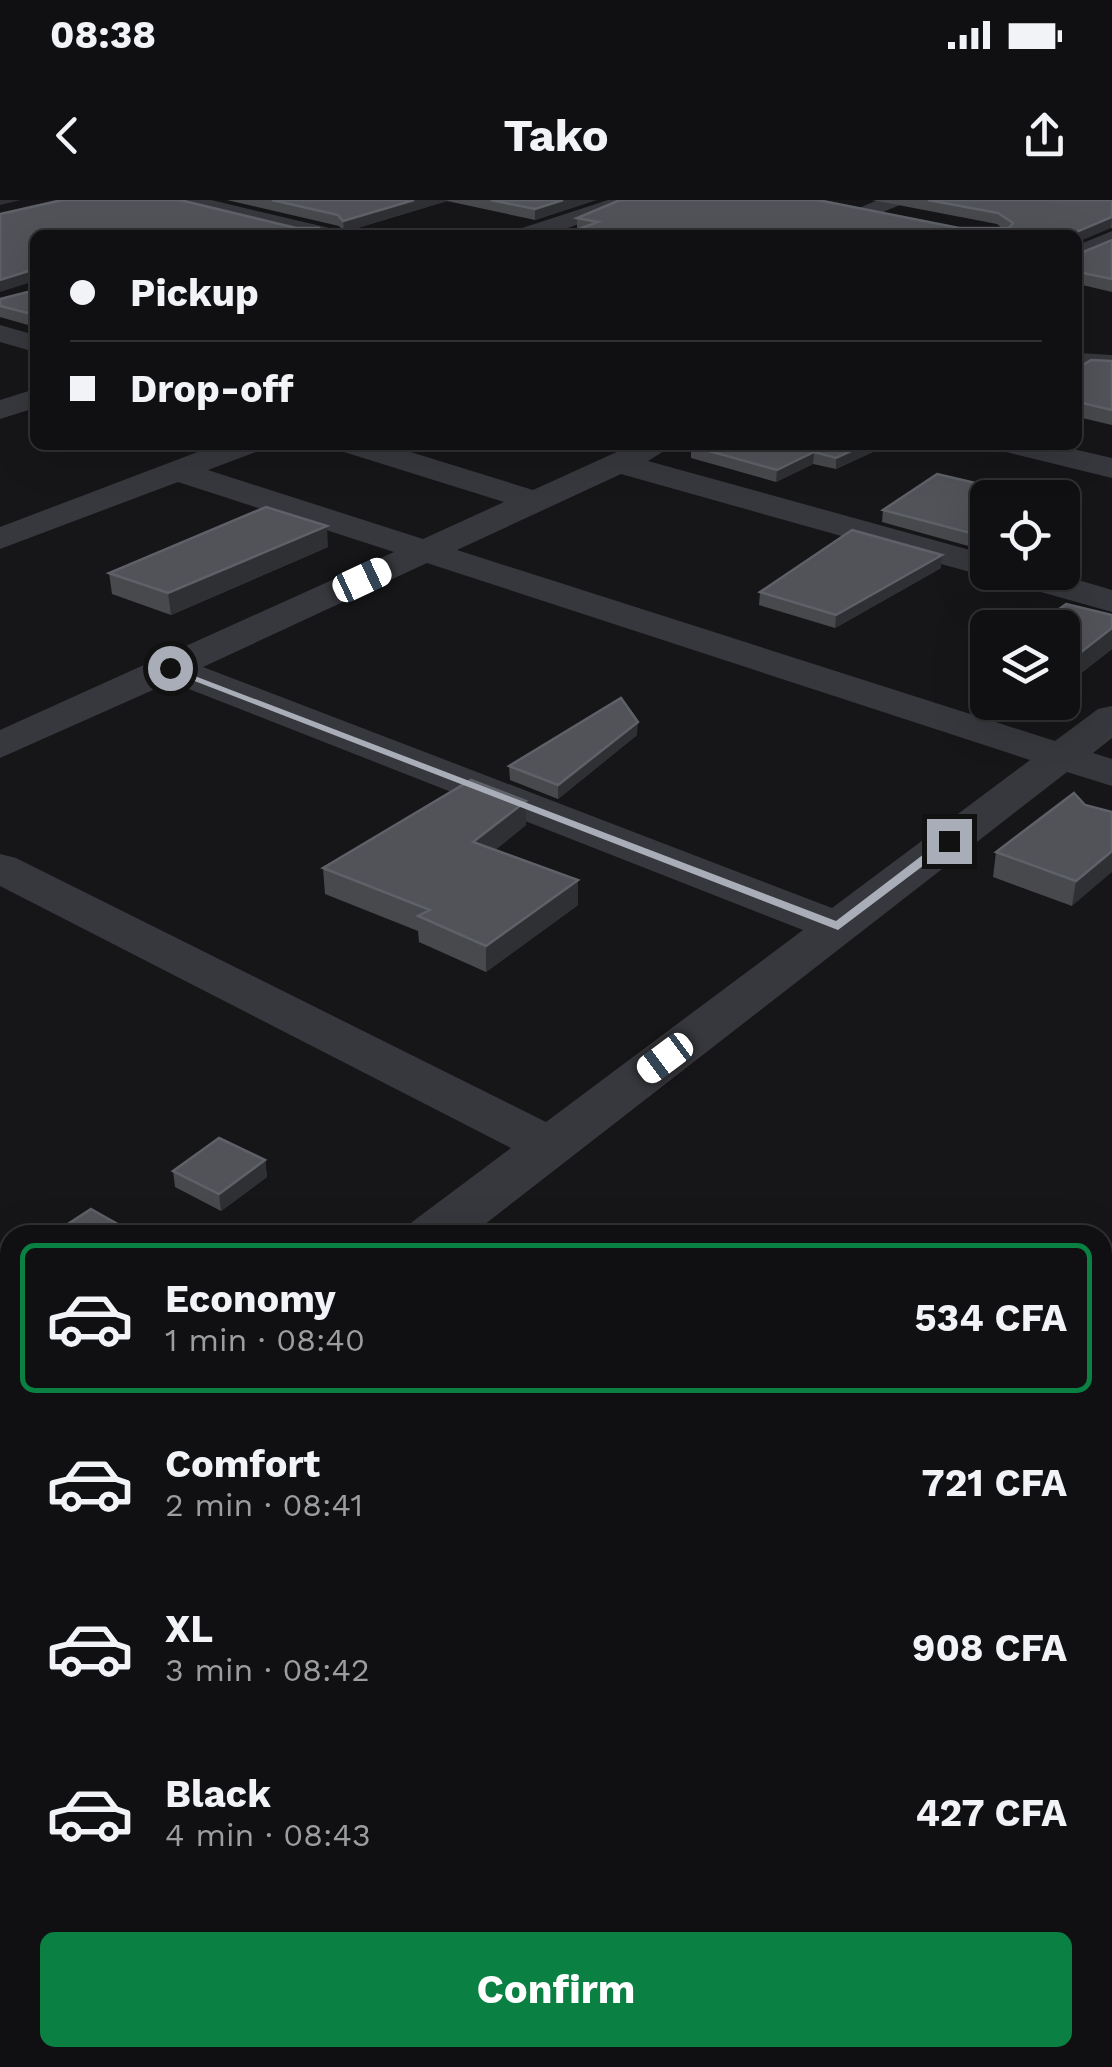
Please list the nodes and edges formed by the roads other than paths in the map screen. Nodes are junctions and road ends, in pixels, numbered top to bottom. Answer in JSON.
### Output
{"nodes":[{"id":1,"x":181,"y":200,"type":"edge"},
{"id":2,"x":631,"y":200,"type":"edge"},
{"id":3,"x":817,"y":200,"type":"edge"},
{"id":4,"x":322,"y":209,"type":"edge"},
{"id":5,"x":904,"y":209,"type":"edge"},
{"id":6,"x":872,"y":211,"type":"junction"},
{"id":7,"x":275,"y":222,"type":"junction"},
{"id":8,"x":247,"y":230,"type":"edge"},
{"id":9,"x":308,"y":230,"type":"edge"},
{"id":10,"x":540,"y":230,"type":"edge"},
{"id":11,"x":820,"y":230,"type":"edge"},
{"id":12,"x":1112,"y":238,"type":"edge"},
{"id":13,"x":1082,"y":261,"type":"edge"},
{"id":14,"x":0,"y":333,"type":"edge"},
{"id":15,"x":30,"y":342,"type":"edge"},
{"id":16,"x":1082,"y":362,"type":"edge"},
{"id":17,"x":1112,"y":364,"type":"edge"},
{"id":18,"x":30,"y":400,"type":"edge"},
{"id":19,"x":0,"y":410,"type":"edge"},
{"id":20,"x":232,"y":450,"type":"edge"},
{"id":21,"x":372,"y":450,"type":"edge"},
{"id":22,"x":647,"y":450,"type":"edge"},
{"id":23,"x":1038,"y":450,"type":"edge"},
{"id":24,"x":618,"y":463,"type":"junction"},
{"id":25,"x":1112,"y":468,"type":"edge"},
{"id":26,"x":176,"y":471,"type":"junction"},
{"id":27,"x":534,"y":502,"type":"junction"},
{"id":28,"x":0,"y":539,"type":"edge"},
{"id":29,"x":426,"y":551,"type":"junction"},
{"id":30,"x":970,"y":561,"type":"edge"},
{"id":31,"x":1073,"y":590,"type":"edge"},
{"id":32,"x":1112,"y":601,"type":"edge"},
{"id":33,"x":170,"y":668,"type":"junction"},
{"id":34,"x":1112,"y":718,"type":"edge"},
{"id":35,"x":0,"y":745,"type":"edge"},
{"id":36,"x":1061,"y":756,"type":"junction"},
{"id":37,"x":1112,"y":773,"type":"edge"},
{"id":38,"x":0,"y":868,"type":"edge"},
{"id":39,"x":838,"y":926,"type":"junction"},
{"id":40,"x":550,"y":1146,"type":"junction"},
{"id":41,"x":446,"y":1225,"type":"edge"}],
"edges":[{"from":1,"to":7,"type":"street"},
{"from":2,"to":10,"type":"street"},
{"from":3,"to":6,"type":"street"},
{"from":4,"to":7,"type":"street"},
{"from":5,"to":6,"type":"street"},
{"from":6,"to":11,"type":"street"},
{"from":7,"to":8,"type":"street"},
{"from":7,"to":9,"type":"street"},
{"from":12,"to":13,"type":"street"},
{"from":14,"to":15,"type":"street"},
{"from":16,"to":17,"type":"street"},
{"from":18,"to":19,"type":"street"},
{"from":20,"to":26,"type":"street"},
{"from":21,"to":27,"type":"street"},
{"from":22,"to":24,"type":"street"},
{"from":23,"to":25,"type":"street"},
{"from":24,"to":27,"type":"street"},
{"from":24,"to":30,"type":"street"},
{"from":26,"to":28,"type":"street"},
{"from":26,"to":29,"type":"street"},
{"from":27,"to":29,"type":"street"},
{"from":29,"to":33,"type":"street"},
{"from":29,"to":36,"type":"street"},
{"from":31,"to":32,"type":"street"},
{"from":33,"to":35,"type":"street"},
{"from":33,"to":39,"type":"street"},
{"from":34,"to":36,"type":"street"},
{"from":36,"to":37,"type":"street"},
{"from":36,"to":39,"type":"street"},
{"from":38,"to":40,"type":"street"},
{"from":39,"to":40,"type":"street"},
{"from":40,"to":41,"type":"street"}]}
